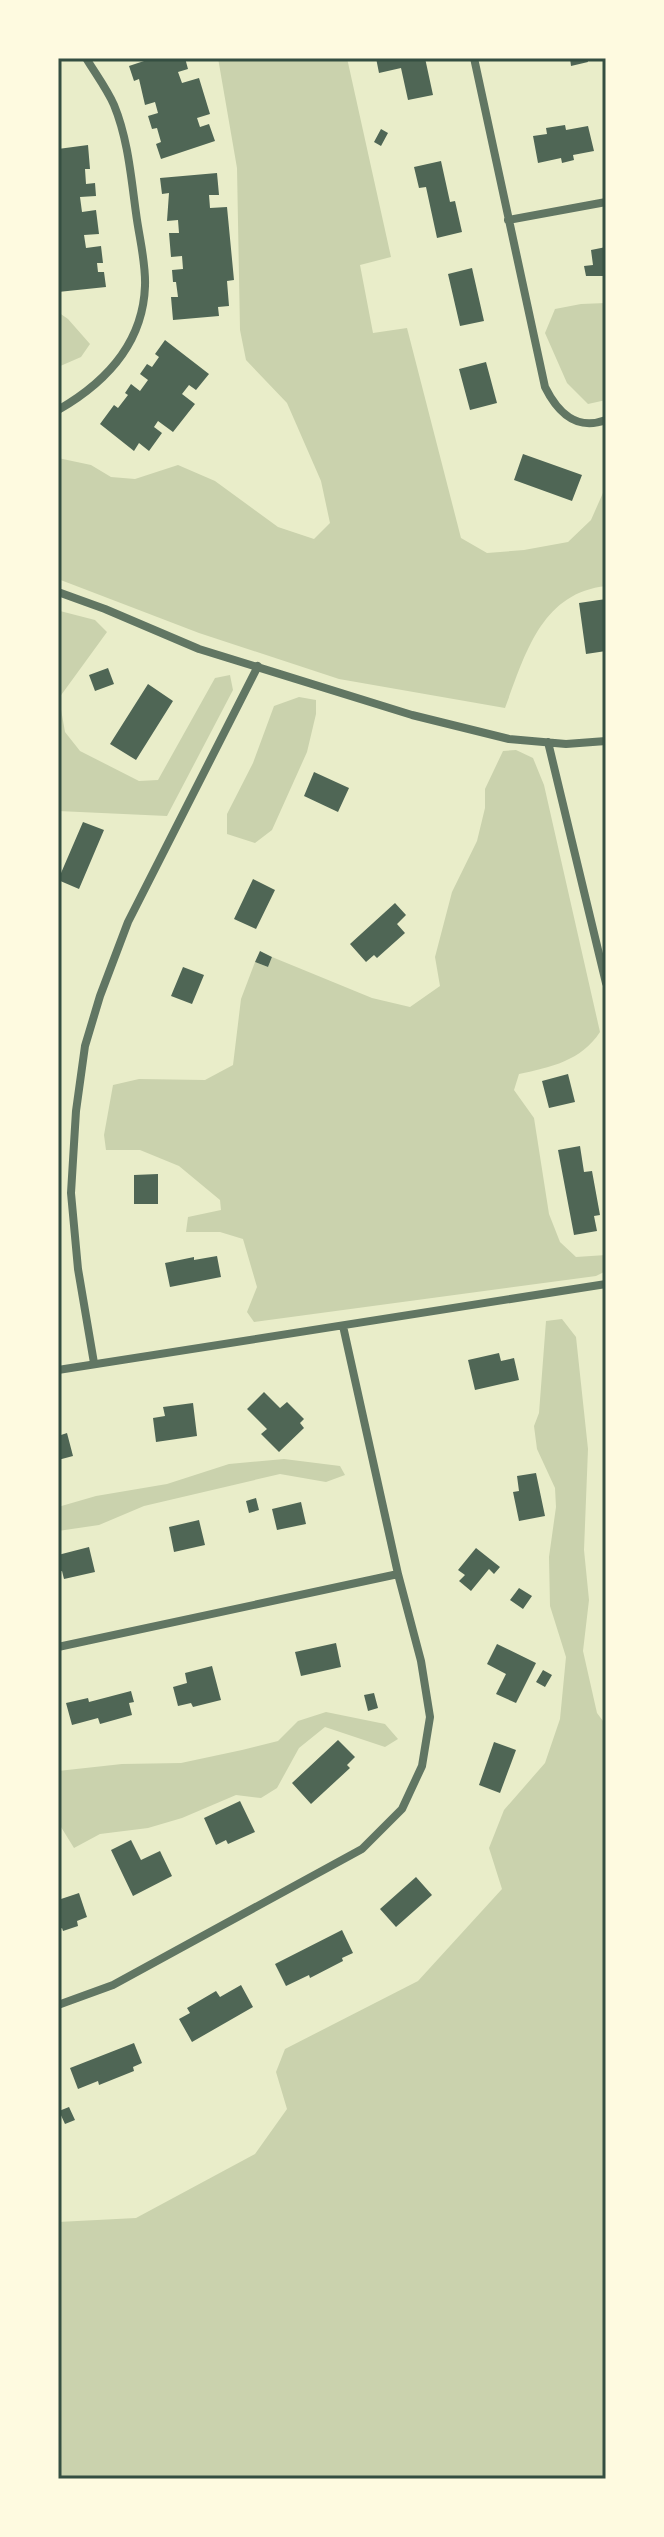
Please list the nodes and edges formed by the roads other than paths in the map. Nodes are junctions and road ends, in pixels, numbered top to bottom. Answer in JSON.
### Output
{"nodes":[{"id":1,"x":86,"y":58,"type":"edge"},
{"id":2,"x":474,"y":58,"type":"edge"},
{"id":3,"x":606,"y":202,"type":"edge"},
{"id":4,"x":508,"y":220,"type":"junction"},
{"id":5,"x":58,"y":410,"type":"edge"},
{"id":6,"x":606,"y":420,"type":"edge"},
{"id":7,"x":58,"y":592,"type":"edge"},
{"id":8,"x":258,"y":666,"type":"junction"},
{"id":9,"x":606,"y":741,"type":"edge"},
{"id":10,"x":548,"y":742,"type":"junction"},
{"id":11,"x":606,"y":983,"type":"edge"},
{"id":12,"x":606,"y":1284,"type":"edge"},
{"id":13,"x":343,"y":1326,"type":"junction"},
{"id":14,"x":94,"y":1363,"type":"junction"},
{"id":15,"x":58,"y":1370,"type":"edge"},
{"id":16,"x":398,"y":1574,"type":"junction"},
{"id":17,"x":58,"y":1647,"type":"edge"},
{"id":18,"x":58,"y":2005,"type":"edge"}],
"edges":[{"from":1,"to":5,"type":"street"},
{"from":2,"to":4,"type":"street"},
{"from":3,"to":4,"type":"street"},
{"from":4,"to":6,"type":"street"},
{"from":7,"to":8,"type":"street"},
{"from":8,"to":10,"type":"street"},
{"from":8,"to":14,"type":"street"},
{"from":9,"to":10,"type":"street"},
{"from":10,"to":11,"type":"street"},
{"from":12,"to":13,"type":"street"},
{"from":13,"to":14,"type":"street"},
{"from":13,"to":16,"type":"street"},
{"from":14,"to":15,"type":"street"},
{"from":16,"to":17,"type":"street"},
{"from":16,"to":18,"type":"street"}]}
